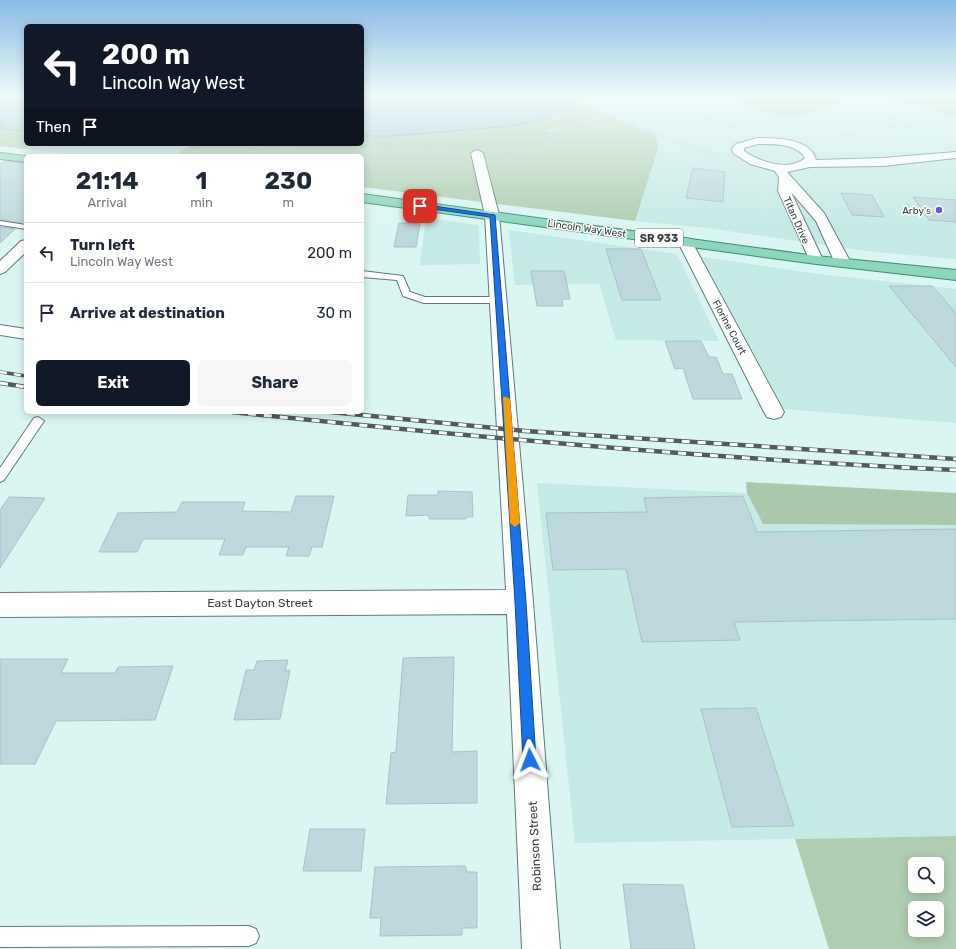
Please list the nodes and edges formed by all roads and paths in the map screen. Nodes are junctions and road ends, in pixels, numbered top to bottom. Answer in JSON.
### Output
{"nodes":[{"id":1,"x":671,"y":139,"type":"edge"},
{"id":2,"x":477,"y":153,"type":"dead end"},
{"id":3,"x":956,"y":155,"type":"edge"},
{"id":4,"x":0,"y":156,"type":"edge"},
{"id":5,"x":725,"y":158,"type":"dead end"},
{"id":6,"x":24,"y":159,"type":"edge"},
{"id":7,"x":809,"y":163,"type":"junction"},
{"id":8,"x":782,"y":173,"type":"junction"},
{"id":9,"x":364,"y":198,"type":"edge"},
{"id":10,"x":492,"y":215,"type":"junction"},
{"id":11,"x":0,"y":223,"type":"edge"},
{"id":12,"x":24,"y":227,"type":"edge"},
{"id":13,"x":685,"y":242,"type":"junction"},
{"id":14,"x":24,"y":246,"type":"edge"},
{"id":15,"x":816,"y":260,"type":"junction"},
{"id":16,"x":843,"y":263,"type":"junction"},
{"id":17,"x":0,"y":269,"type":"edge"},
{"id":18,"x":364,"y":274,"type":"edge"},
{"id":19,"x":956,"y":275,"type":"edge"},
{"id":20,"x":499,"y":300,"type":"junction"},
{"id":21,"x":0,"y":330,"type":"edge"},
{"id":22,"x":24,"y":334,"type":"edge"},
{"id":23,"x":774,"y":412,"type":"dead end"},
{"id":24,"x":38,"y":421,"type":"dead end"},
{"id":25,"x":0,"y":477,"type":"edge"},
{"id":26,"x":520,"y":602,"type":"junction"},
{"id":27,"x":0,"y":604,"type":"edge"},
{"id":28,"x":249,"y":936,"type":"dead end"},
{"id":29,"x":0,"y":937,"type":"edge"},
{"id":30,"x":541,"y":949,"type":"edge"}],
"edges":[{"from":1,"to":5,"type":"path"},
{"from":2,"to":10,"type":"street","name":"Robinson Street"},
{"from":3,"to":7,"type":"street","name":"Titan Drive"},
{"from":4,"to":6,"type":"main road"},
{"from":7,"to":8,"type":"street","name":"Titan Drive"},
{"from":7,"to":8,"type":"street","name":"Titan Drive"},
{"from":8,"to":15,"type":"street","name":"Titan Drive"},
{"from":8,"to":16,"type":"street","name":"Titan Drive"},
{"from":9,"to":10,"type":"main road","name":"Lincoln Way West","number":"SR 933"},
{"from":10,"to":13,"type":"main road","name":"Lincoln Way West","number":"SR 933"},
{"from":10,"to":20,"type":"street","name":"Robinson Street"},
{"from":11,"to":12,"type":"lane"},
{"from":13,"to":15,"type":"main road","name":"Lincoln Way West","number":"SR 933"},
{"from":13,"to":23,"type":"street","name":"Florine Court"},
{"from":14,"to":17,"type":"street"},
{"from":15,"to":16,"type":"main road","name":"Lincoln Way West","number":"SR 933"},
{"from":16,"to":19,"type":"main road","name":"Lincoln Way West","number":"SR 933"},
{"from":18,"to":20,"type":"lane"},
{"from":20,"to":26,"type":"street","name":"Robinson Street"},
{"from":21,"to":22,"type":"street"},
{"from":24,"to":25,"type":"lane"},
{"from":26,"to":27,"type":"street","name":"East Dayton Street"},
{"from":26,"to":30,"type":"street","name":"Robinson Street"},
{"from":28,"to":29,"type":"lane"}]}
